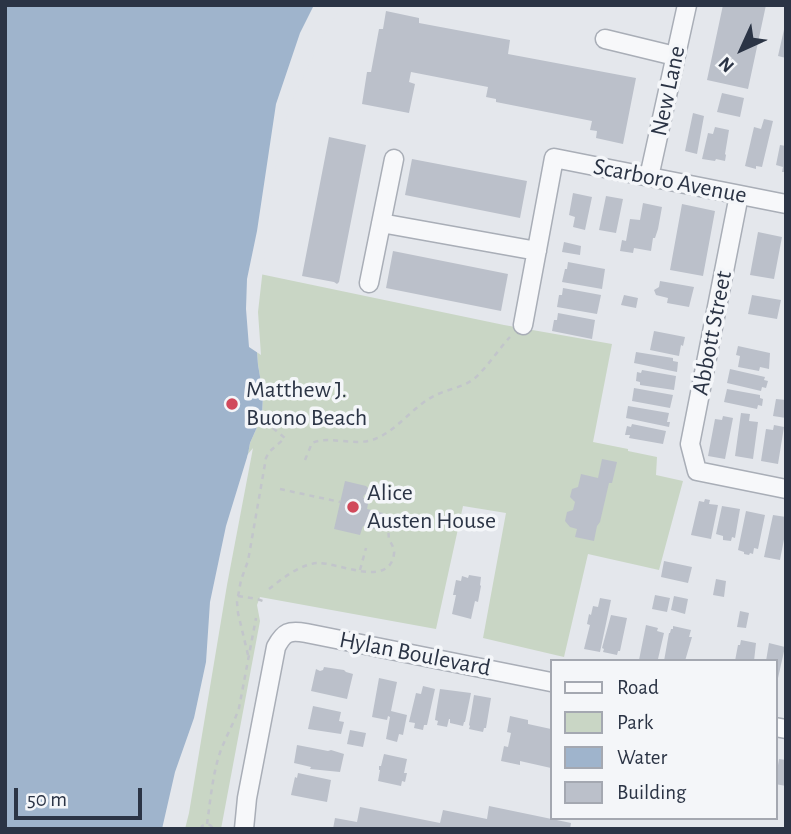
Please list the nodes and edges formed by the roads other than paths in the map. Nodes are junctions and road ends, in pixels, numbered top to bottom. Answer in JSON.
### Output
{"nodes":[{"id":1,"x":687,"y":5,"type":"edge"},
{"id":2,"x":605,"y":39,"type":"dead end"},
{"id":3,"x":675,"y":56,"type":"junction"},
{"id":4,"x":394,"y":159,"type":"dead end"},
{"id":5,"x":649,"y":177,"type":"junction"},
{"id":6,"x":739,"y":195,"type":"junction"},
{"id":7,"x":786,"y":204,"type":"edge"},
{"id":8,"x":381,"y":223,"type":"junction"},
{"id":9,"x":537,"y":251,"type":"junction"},
{"id":10,"x":369,"y":283,"type":"dead end"},
{"id":11,"x":516,"y":327,"type":"road end"},
{"id":12,"x":786,"y":489,"type":"edge"},
{"id":13,"x":550,"y":682,"type":"edge"},
{"id":14,"x":244,"y":829,"type":"edge"}],
"edges":[{"from":1,"to":3,"type":"street","name":"New Lane"},
{"from":2,"to":3,"type":"street"},
{"from":3,"to":5,"type":"street","name":"New Lane"},
{"from":4,"to":8,"type":"street"},
{"from":5,"to":6,"type":"street","name":"Scarboro Avenue"},
{"from":5,"to":9,"type":"street","name":"Scarboro Avenue"},
{"from":6,"to":7,"type":"street","name":"Scarboro Avenue"},
{"from":6,"to":12,"type":"street","name":"Abbott Street"},
{"from":8,"to":9,"type":"street"},
{"from":8,"to":10,"type":"street"},
{"from":9,"to":11,"type":"street"},
{"from":13,"to":14,"type":"street","name":"Hylan Boulevard"}]}
